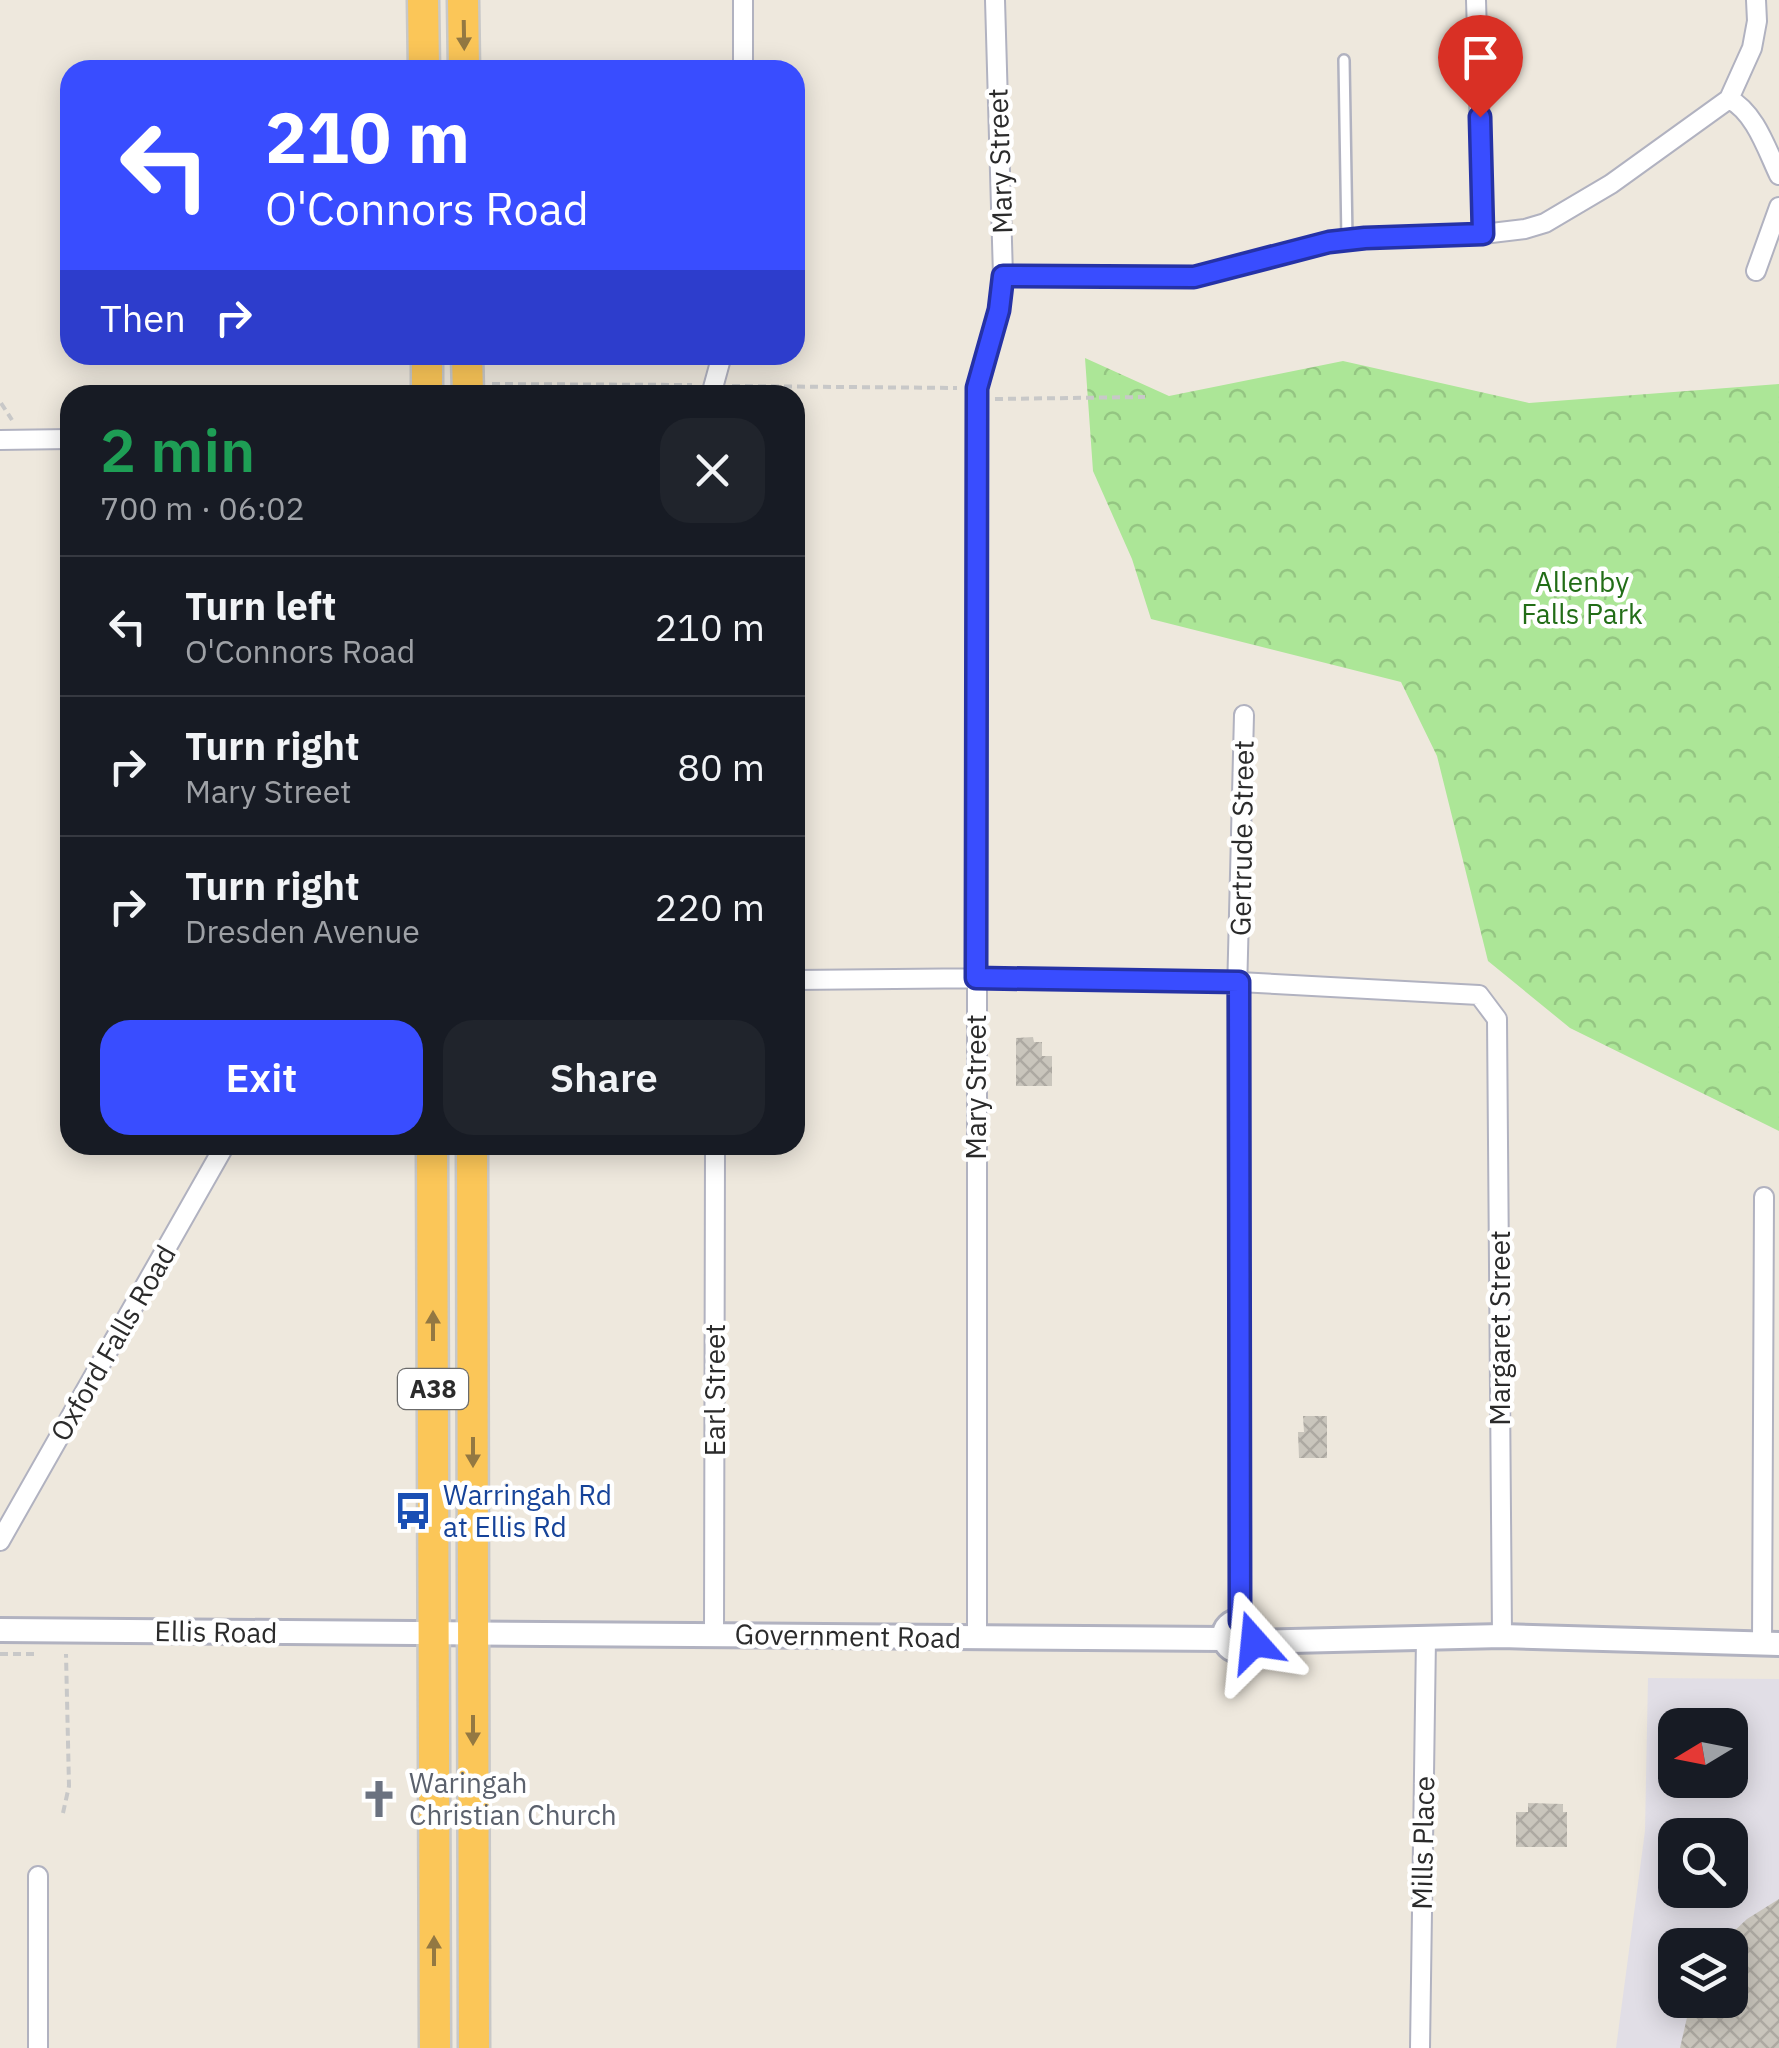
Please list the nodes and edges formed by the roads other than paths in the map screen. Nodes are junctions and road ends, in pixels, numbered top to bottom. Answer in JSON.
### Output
{"nodes":[{"id":1,"x":423,"y":0,"type":"edge"},
{"id":2,"x":463,"y":0,"type":"edge"},
{"id":3,"x":743,"y":0,"type":"edge"},
{"id":4,"x":995,"y":0,"type":"edge"},
{"id":5,"x":1476,"y":0,"type":"edge"},
{"id":6,"x":1756,"y":0,"type":"edge"},
{"id":7,"x":424,"y":60,"type":"edge"},
{"id":8,"x":464,"y":60,"type":"edge"},
{"id":9,"x":743,"y":60,"type":"edge"},
{"id":10,"x":1344,"y":60,"type":"dead end"},
{"id":11,"x":1729,"y":99,"type":"junction"},
{"id":12,"x":1779,"y":175,"type":"edge"},
{"id":13,"x":1779,"y":207,"type":"edge"},
{"id":14,"x":1483,"y":234,"type":"junction"},
{"id":15,"x":1347,"y":240,"type":"junction"},
{"id":16,"x":1756,"y":271,"type":"dead end"},
{"id":17,"x":1003,"y":276,"type":"junction"},
{"id":18,"x":60,"y":439,"type":"edge"},
{"id":19,"x":0,"y":440,"type":"edge"},
{"id":20,"x":1244,"y":716,"type":"dead end"},
{"id":21,"x":976,"y":978,"type":"junction"},
{"id":22,"x":805,"y":980,"type":"edge"},
{"id":23,"x":1239,"y":982,"type":"junction"},
{"id":24,"x":220,"y":1155,"type":"edge"},
{"id":25,"x":432,"y":1155,"type":"edge"},
{"id":26,"x":472,"y":1155,"type":"edge"},
{"id":27,"x":715,"y":1155,"type":"edge"},
{"id":28,"x":1764,"y":1197,"type":"dead end"},
{"id":29,"x":0,"y":1542,"type":"edge"},
{"id":30,"x":1240,"y":1621,"type":"junction"},
{"id":31,"x":0,"y":1630,"type":"edge"},
{"id":32,"x":473,"y":1632,"type":"junction"},
{"id":33,"x":433,"y":1634,"type":"junction"},
{"id":34,"x":714,"y":1635,"type":"junction"},
{"id":35,"x":1502,"y":1636,"type":"junction"},
{"id":36,"x":977,"y":1638,"type":"junction"},
{"id":37,"x":1426,"y":1638,"type":"junction"},
{"id":38,"x":1224,"y":1639,"type":"junction"},
{"id":39,"x":1254,"y":1642,"type":"junction"},
{"id":40,"x":1770,"y":1644,"type":"edge"},
{"id":41,"x":38,"y":1876,"type":"dead end"},
{"id":42,"x":38,"y":2048,"type":"edge"},
{"id":43,"x":435,"y":2048,"type":"edge"},
{"id":44,"x":474,"y":2048,"type":"edge"},
{"id":45,"x":1420,"y":2048,"type":"edge"}],
"edges":[{"from":1,"to":7,"type":"highway"},
{"from":2,"to":8,"type":"highway","one_way":true},
{"from":3,"to":9,"type":"street"},
{"from":4,"to":17,"type":"street","name":"Mary Street"},
{"from":5,"to":14,"type":"street"},
{"from":6,"to":11,"type":"street"},
{"from":10,"to":15,"type":"lane"},
{"from":11,"to":12,"type":"street"},
{"from":11,"to":14,"type":"street"},
{"from":13,"to":16,"type":"street"},
{"from":14,"to":15,"type":"street"},
{"from":15,"to":17,"type":"street"},
{"from":17,"to":21,"type":"street","name":"Mary Street"},
{"from":18,"to":19,"type":"street"},
{"from":20,"to":23,"type":"street","name":"Gertrude Street"},
{"from":21,"to":22,"type":"street"},
{"from":21,"to":23,"type":"street"},
{"from":21,"to":36,"type":"street","name":"Mary Street"},
{"from":23,"to":30,"type":"street","name":"Gertrude Street"},
{"from":23,"to":35,"type":"street","name":"Margaret Street"},
{"from":24,"to":29,"type":"street","name":"Oxford Falls Road"},
{"from":33,"to":25,"type":"highway","number":"A38","one_way":true},
{"from":26,"to":32,"type":"highway","number":"A38","one_way":true},
{"from":27,"to":34,"type":"street","name":"Earl Street"},
{"from":28,"to":40,"type":"street"},
{"from":30,"to":38,"type":"street"},
{"from":30,"to":39,"type":"street"},
{"from":31,"to":33,"type":"street","name":"Ellis Road"},
{"from":32,"to":33,"type":"street","name":"Ellis Road"},
{"from":32,"to":34,"type":"street","name":"Government Road"},
{"from":32,"to":44,"type":"highway","number":"A38","one_way":true},
{"from":43,"to":33,"type":"highway","number":"A38","one_way":true},
{"from":34,"to":36,"type":"street","name":"Government Road"},
{"from":35,"to":37,"type":"street"},
{"from":35,"to":40,"type":"street"},
{"from":36,"to":38,"type":"street","name":"Government Road"},
{"from":37,"to":39,"type":"street"},
{"from":37,"to":45,"type":"street","name":"Mills Place"},
{"from":38,"to":39,"type":"street"},
{"from":41,"to":42,"type":"street"}]}
